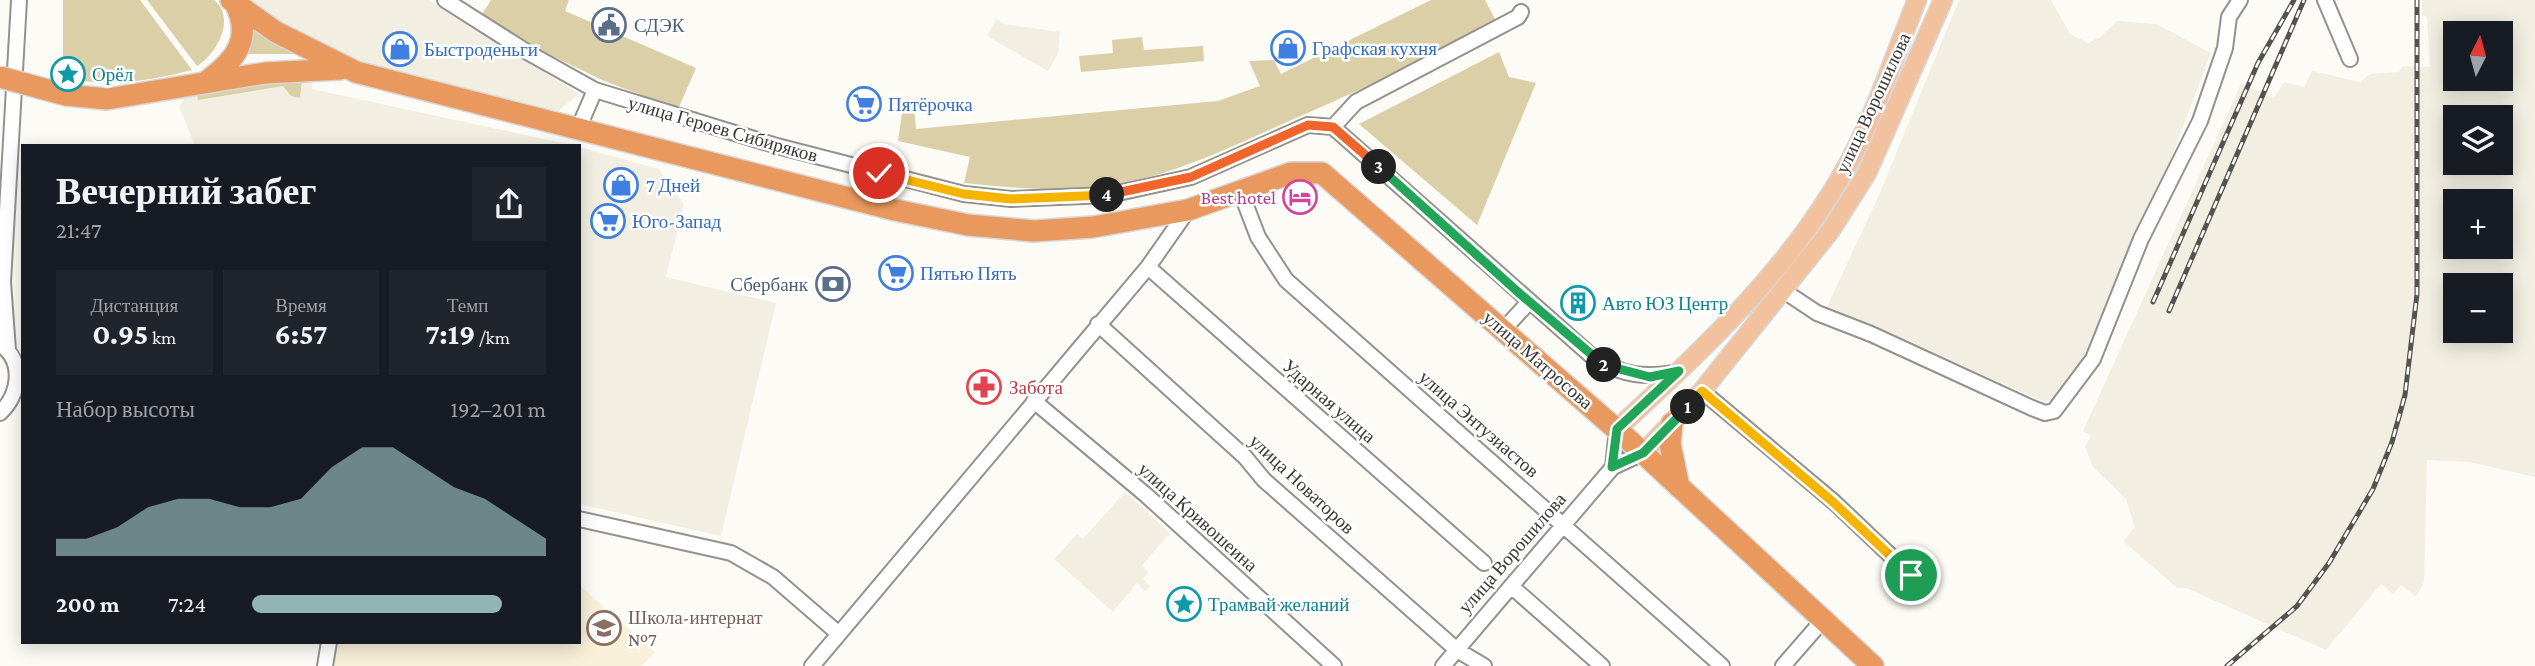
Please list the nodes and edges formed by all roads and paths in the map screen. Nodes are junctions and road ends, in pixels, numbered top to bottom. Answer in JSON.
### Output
{"nodes":[{"id":1,"x":19,"y":0,"type":"edge"},
{"id":2,"x":445,"y":0,"type":"edge"},
{"id":3,"x":1917,"y":0,"type":"edge"},
{"id":4,"x":1943,"y":0,"type":"edge"},
{"id":5,"x":2240,"y":0,"type":"edge"},
{"id":6,"x":2325,"y":0,"type":"edge"},
{"id":7,"x":233,"y":2,"type":"edge"},
{"id":8,"x":1521,"y":12,"type":"dead end"},
{"id":9,"x":2350,"y":59,"type":"dead end"},
{"id":10,"x":347,"y":69,"type":"junction"},
{"id":11,"x":0,"y":77,"type":"edge"},
{"id":12,"x":203,"y":84,"type":"junction"},
{"id":13,"x":595,"y":90,"type":"junction"},
{"id":14,"x":579,"y":127,"type":"junction"},
{"id":15,"x":1333,"y":127,"type":"junction"},
{"id":16,"x":1322,"y":173,"type":"joint"},
{"id":17,"x":1240,"y":190,"type":"junction"},
{"id":18,"x":1188,"y":210,"type":"junction"},
{"id":19,"x":1148,"y":267,"type":"junction"},
{"id":20,"x":1784,"y":291,"type":"junction"},
{"id":21,"x":1529,"y":302,"type":"junction"},
{"id":22,"x":1098,"y":324,"type":"junction"},
{"id":23,"x":1503,"y":330,"type":"junction"},
{"id":24,"x":4,"y":347,"type":"edge"},
{"id":25,"x":1679,"y":371,"type":"junction"},
{"id":26,"x":20,"y":377,"type":"edge"},
{"id":27,"x":1702,"y":391,"type":"junction"},
{"id":28,"x":1034,"y":401,"type":"junction"},
{"id":29,"x":11,"y":405,"type":"edge"},
{"id":30,"x":1672,"y":423,"type":"junction"},
{"id":31,"x":1617,"y":429,"type":"junction"},
{"id":32,"x":1643,"y":453,"type":"junction"},
{"id":33,"x":1612,"y":467,"type":"junction"},
{"id":34,"x":1679,"y":486,"type":"junction"},
{"id":35,"x":581,"y":519,"type":"edge"},
{"id":36,"x":1565,"y":526,"type":"junction"},
{"id":37,"x":1484,"y":563,"type":"dead end"},
{"id":38,"x":1911,"y":575,"type":"dead end"},
{"id":39,"x":1511,"y":586,"type":"junction"},
{"id":40,"x":1822,"y":620,"type":"junction"},
{"id":41,"x":839,"y":634,"type":"junction"},
{"id":42,"x":329,"y":644,"type":"edge"},
{"id":43,"x":1457,"y":650,"type":"junction"},
{"id":44,"x":324,"y":666,"type":"edge"},
{"id":45,"x":812,"y":666,"type":"edge"},
{"id":46,"x":1334,"y":666,"type":"edge"},
{"id":47,"x":1443,"y":666,"type":"edge"},
{"id":48,"x":1484,"y":666,"type":"edge"},
{"id":49,"x":1602,"y":666,"type":"edge"},
{"id":50,"x":1722,"y":666,"type":"edge"},
{"id":51,"x":1783,"y":666,"type":"edge"},
{"id":52,"x":1873,"y":666,"type":"edge"}],
"edges":[{"from":1,"to":24,"type":"street"},
{"from":2,"to":13,"type":"street","name":"улица Героев Сибиряков"},
{"from":3,"to":25,"type":"main road","name":"улица Ворошилова"},
{"from":4,"to":20,"type":"main road","name":"улица Ворошилова"},
{"from":5,"to":20,"type":"street"},
{"from":6,"to":9,"type":"street"},
{"from":7,"to":10,"type":"highway"},
{"from":7,"to":12,"type":"highway"},
{"from":8,"to":15,"type":"street"},
{"from":10,"to":12,"type":"highway"},
{"from":10,"to":14,"type":"highway","name":"улица Героев Сибиряков"},
{"from":11,"to":12,"type":"highway","bridge":true},
{"from":13,"to":14,"type":"street"},
{"from":13,"to":15,"type":"street","name":"улица Героев Сибиряков"},
{"from":14,"to":18,"type":"highway","name":"улица Героев Сибиряков"},
{"from":15,"to":21,"type":"street"},
{"from":16,"to":17,"type":"highway","name":"улица Героев Сибиряков"},
{"from":16,"to":23,"type":"highway","name":"улица Матросова"},
{"from":17,"to":18,"type":"highway","name":"улица Героев Сибиряков"},
{"from":17,"to":36,"type":"street","name":"улица Энтузиастов"},
{"from":18,"to":19,"type":"street"},
{"from":19,"to":22,"type":"street"},
{"from":19,"to":37,"type":"street","name":"Ударная улица"},
{"from":20,"to":27,"type":"main road","name":"улица Ворошилова"},
{"from":21,"to":23,"type":"street"},
{"from":21,"to":25,"type":"street"},
{"from":22,"to":28,"type":"street"},
{"from":22,"to":43,"type":"street","name":"улица Новаторов"},
{"from":23,"to":31,"type":"highway","name":"улица Матросова"},
{"from":24,"to":26,"type":"street"},
{"from":25,"to":31,"type":"main road","name":"улица Ворошилова"},
{"from":26,"to":29,"type":"street"},
{"from":27,"to":30,"type":"main road","name":"улица Ворошилова"},
{"from":27,"to":38,"type":"street"},
{"from":28,"to":41,"type":"street"},
{"from":28,"to":46,"type":"street","name":"улица Кривошеина"},
{"from":30,"to":32,"type":"main road","name":"улица Ворошилова"},
{"from":30,"to":34,"type":"highway"},
{"from":31,"to":32,"type":"highway","name":"улица Матросова"},
{"from":31,"to":33,"type":"street"},
{"from":32,"to":33,"type":"street","name":"улица Ворошилова"},
{"from":32,"to":34,"type":"highway","name":"улица Матросова"},
{"from":33,"to":36,"type":"street","name":"улица Ворошилова"},
{"from":34,"to":40,"type":"highway","name":"улица Матросова"},
{"from":35,"to":41,"type":"street"},
{"from":36,"to":39,"type":"street","name":"улица Ворошилова"},
{"from":36,"to":50,"type":"street","name":"улица Энтузиастов"},
{"from":39,"to":43,"type":"street","name":"улица Ворошилова"},
{"from":39,"to":49,"type":"street"},
{"from":40,"to":51,"type":"street"},
{"from":40,"to":52,"type":"highway","name":"улица Матросова"},
{"from":41,"to":45,"type":"street"},
{"from":42,"to":44,"type":"street"},
{"from":43,"to":47,"type":"street","name":"улица Ворошилова"},
{"from":43,"to":48,"type":"street","name":"улица Новаторов"}]}
